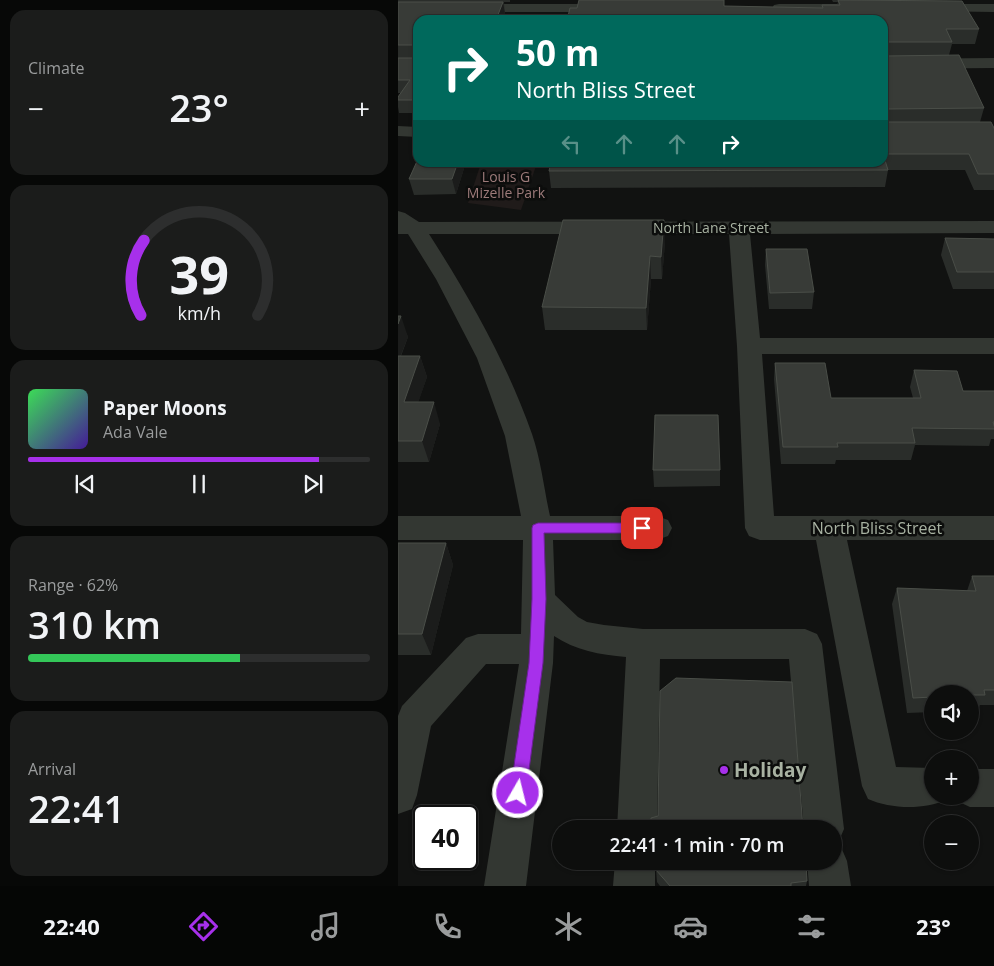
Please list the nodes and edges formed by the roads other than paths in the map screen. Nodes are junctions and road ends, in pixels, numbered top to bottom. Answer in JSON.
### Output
{"nodes":[{"id":1,"x":398,"y":8,"type":"edge"},
{"id":2,"x":632,"y":8,"type":"edge"},
{"id":3,"x":769,"y":8,"type":"edge"},
{"id":4,"x":877,"y":8,"type":"edge"},
{"id":5,"x":916,"y":8,"type":"edge"},
{"id":6,"x":994,"y":8,"type":"edge"},
{"id":7,"x":546,"y":9,"type":"edge"},
{"id":8,"x":994,"y":63,"type":"edge"},
{"id":9,"x":888,"y":64,"type":"edge"},
{"id":10,"x":398,"y":131,"type":"edge"},
{"id":11,"x":413,"y":132,"type":"edge"},
{"id":12,"x":404,"y":225,"type":"edge"},
{"id":13,"x":994,"y":227,"type":"edge"},
{"id":14,"x":739,"y":228,"type":"junction"},
{"id":15,"x":748,"y":346,"type":"junction"},
{"id":16,"x":994,"y":346,"type":"edge"},
{"id":17,"x":398,"y":528,"type":"edge"},
{"id":18,"x":538,"y":528,"type":"junction"},
{"id":19,"x":657,"y":528,"type":"dead end"},
{"id":20,"x":829,"y":528,"type":"junction"},
{"id":21,"x":994,"y":528,"type":"edge"},
{"id":22,"x":539,"y":599,"type":"junction"},
{"id":23,"x":643,"y":644,"type":"junction"},
{"id":24,"x":536,"y":649,"type":"junction"},
{"id":25,"x":407,"y":718,"type":"edge"},
{"id":26,"x":924,"y":787,"type":"edge"},
{"id":27,"x":979,"y":788,"type":"edge"},
{"id":28,"x":994,"y":788,"type":"edge"},
{"id":29,"x":398,"y":795,"type":"edge"},
{"id":30,"x":637,"y":820,"type":"edge"},
{"id":31,"x":823,"y":820,"type":"edge"},
{"id":32,"x":635,"y":870,"type":"edge"},
{"id":33,"x":828,"y":870,"type":"edge"},
{"id":34,"x":505,"y":886,"type":"edge"},
{"id":35,"x":634,"y":886,"type":"edge"},
{"id":36,"x":830,"y":886,"type":"edge"}],
"edges":[{"from":1,"to":7,"type":"street"},
{"from":2,"to":7,"type":"street"},
{"from":3,"to":4,"type":"street"},
{"from":5,"to":6,"type":"street"},
{"from":8,"to":9,"type":"street"},
{"from":10,"to":11,"type":"street"},
{"from":12,"to":14,"type":"street","name":"North Lane Street"},
{"from":12,"to":18,"type":"street"},
{"from":13,"to":14,"type":"street","name":"North Lane Street"},
{"from":14,"to":15,"type":"street"},
{"from":15,"to":16,"type":"street"},
{"from":15,"to":20,"type":"street","name":"North Bliss Street"},
{"from":17,"to":18,"type":"street"},
{"from":18,"to":19,"type":"street"},
{"from":18,"to":22,"type":"street"},
{"from":20,"to":21,"type":"street","name":"North Bliss Street"},
{"from":20,"to":26,"type":"street"},
{"from":22,"to":23,"type":"street"},
{"from":22,"to":24,"type":"street"},
{"from":23,"to":30,"type":"street"},
{"from":23,"to":31,"type":"street"},
{"from":24,"to":25,"type":"street"},
{"from":24,"to":34,"type":"street"},
{"from":25,"to":29,"type":"street"},
{"from":27,"to":28,"type":"street"},
{"from":32,"to":35,"type":"street"},
{"from":33,"to":36,"type":"street"}]}
